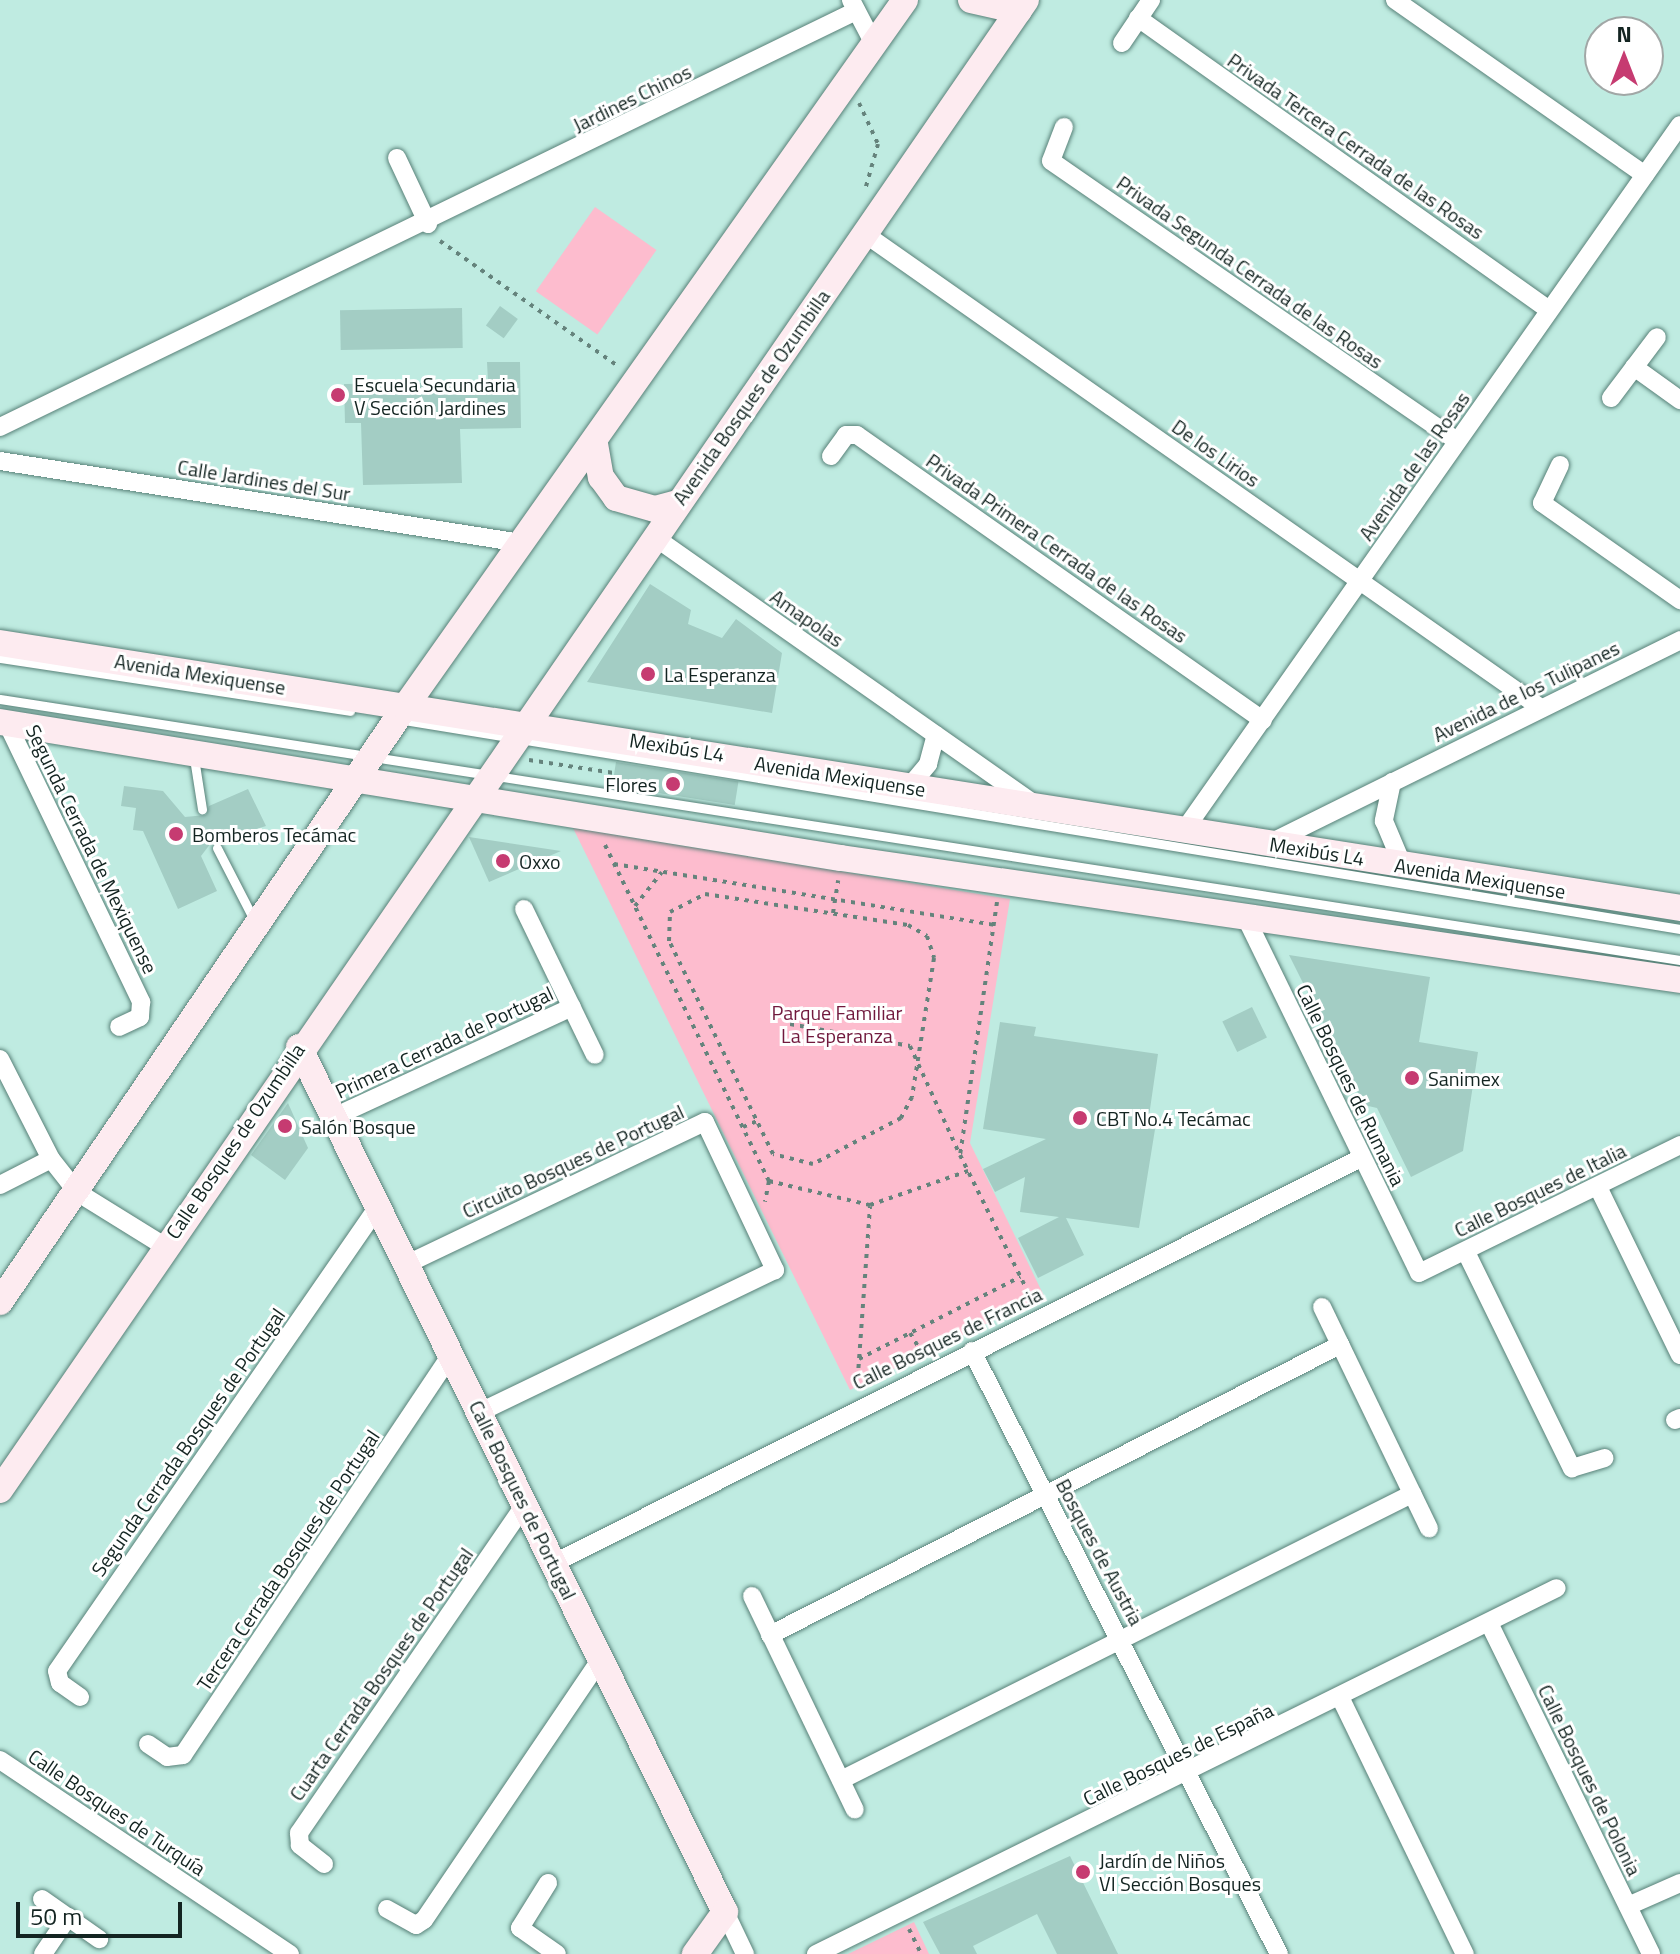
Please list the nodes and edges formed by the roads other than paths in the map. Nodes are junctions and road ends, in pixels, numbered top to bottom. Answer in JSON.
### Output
{"nodes":[{"id":1,"x":905,"y":0,"type":"edge"},
{"id":2,"x":971,"y":0,"type":"edge"},
{"id":3,"x":1151,"y":0,"type":"edge"},
{"id":4,"x":1395,"y":0,"type":"edge"},
{"id":5,"x":854,"y":5,"type":"edge"},
{"id":6,"x":1022,"y":5,"type":"edge"},
{"id":7,"x":1138,"y":18,"type":"junction"},
{"id":8,"x":1122,"y":43,"type":"dead end"},
{"id":9,"x":874,"y":44,"type":"junction"},
{"id":10,"x":1680,"y":125,"type":"edge"},
{"id":11,"x":1064,"y":127,"type":"dead end"},
{"id":12,"x":397,"y":158,"type":"dead end"},
{"id":13,"x":1645,"y":175,"type":"junction"},
{"id":14,"x":428,"y":224,"type":"junction"},
{"id":15,"x":865,"y":234,"type":"junction"},
{"id":16,"x":1549,"y":310,"type":"junction"},
{"id":17,"x":1657,"y":337,"type":"dead end"},
{"id":18,"x":1634,"y":367,"type":"junction"},
{"id":19,"x":1611,"y":398,"type":"dead end"},
{"id":20,"x":1680,"y":400,"type":"edge"},
{"id":21,"x":0,"y":427,"type":"edge"},
{"id":22,"x":1457,"y":441,"type":"junction"},
{"id":23,"x":595,"y":444,"type":"junction"},
{"id":24,"x":831,"y":456,"type":"dead end"},
{"id":25,"x":0,"y":461,"type":"edge"},
{"id":26,"x":1560,"y":465,"type":"dead end"},
{"id":27,"x":678,"y":503,"type":"junction"},
{"id":28,"x":653,"y":536,"type":"junction"},
{"id":29,"x":521,"y":543,"type":"junction"},
{"id":30,"x":1361,"y":581,"type":"junction"},
{"id":31,"x":1680,"y":600,"type":"edge"},
{"id":32,"x":1680,"y":640,"type":"edge"},
{"id":33,"x":0,"y":643,"type":"edge"},
{"id":34,"x":0,"y":658,"type":"edge"},
{"id":35,"x":1541,"y":708,"type":"junction"},
{"id":36,"x":401,"y":713,"type":"junction"},
{"id":37,"x":2,"y":715,"type":"edge"},
{"id":38,"x":1263,"y":720,"type":"junction"},
{"id":39,"x":936,"y":735,"type":"junction"},
{"id":40,"x":193,"y":751,"type":"junction"},
{"id":41,"x":373,"y":753,"type":"junction"},
{"id":42,"x":500,"y":757,"type":"junction"},
{"id":43,"x":359,"y":776,"type":"junction"},
{"id":44,"x":1392,"y":782,"type":"junction"},
{"id":45,"x":909,"y":787,"type":"junction"},
{"id":46,"x":1040,"y":808,"type":"junction"},
{"id":47,"x":202,"y":809,"type":"dead end"},
{"id":48,"x":1183,"y":832,"type":"junction"},
{"id":49,"x":1266,"y":845,"type":"junction"},
{"id":50,"x":217,"y":848,"type":"dead end"},
{"id":51,"x":1403,"y":866,"type":"junction"},
{"id":52,"x":1680,"y":908,"type":"edge"},
{"id":53,"x":524,"y":909,"type":"dead end"},
{"id":54,"x":1244,"y":914,"type":"junction"},
{"id":55,"x":258,"y":927,"type":"junction"},
{"id":56,"x":1680,"y":929,"type":"edge"},
{"id":57,"x":1680,"y":960,"type":"edge"},
{"id":58,"x":1680,"y":980,"type":"edge"},
{"id":59,"x":572,"y":1007,"type":"junction"},
{"id":60,"x":119,"y":1027,"type":"dead end"},
{"id":61,"x":299,"y":1047,"type":"junction"},
{"id":62,"x":595,"y":1055,"type":"dead end"},
{"id":63,"x":0,"y":1059,"type":"edge"},
{"id":64,"x":334,"y":1117,"type":"junction"},
{"id":65,"x":1680,"y":1145,"type":"edge"},
{"id":66,"x":1361,"y":1158,"type":"junction"},
{"id":67,"x":51,"y":1159,"type":"junction"},
{"id":68,"x":0,"y":1185,"type":"edge"},
{"id":69,"x":1598,"y":1187,"type":"junction"},
{"id":70,"x":77,"y":1192,"type":"junction"},
{"id":71,"x":377,"y":1208,"type":"junction"},
{"id":72,"x":164,"y":1246,"type":"junction"},
{"id":73,"x":1466,"y":1252,"type":"junction"},
{"id":74,"x":407,"y":1264,"type":"junction"},
{"id":75,"x":1419,"y":1273,"type":"joint"},
{"id":76,"x":0,"y":1302,"type":"edge"},
{"id":77,"x":1322,"y":1307,"type":"dead end"},
{"id":78,"x":1340,"y":1345,"type":"junction"},
{"id":79,"x":972,"y":1351,"type":"junction"},
{"id":80,"x":451,"y":1355,"type":"junction"},
{"id":81,"x":1680,"y":1355,"type":"edge"},
{"id":82,"x":480,"y":1412,"type":"junction"},
{"id":83,"x":1605,"y":1458,"type":"dead end"},
{"id":84,"x":0,"y":1490,"type":"edge"},
{"id":85,"x":1044,"y":1493,"type":"junction"},
{"id":86,"x":1412,"y":1494,"type":"junction"},
{"id":87,"x":525,"y":1504,"type":"junction"},
{"id":88,"x":1429,"y":1528,"type":"dead end"},
{"id":89,"x":554,"y":1563,"type":"junction"},
{"id":90,"x":1557,"y":1588,"type":"dead end"},
{"id":91,"x":752,"y":1596,"type":"dead end"},
{"id":92,"x":1490,"y":1625,"type":"junction"},
{"id":93,"x":770,"y":1635,"type":"junction"},
{"id":94,"x":1120,"y":1638,"type":"junction"},
{"id":95,"x":600,"y":1660,"type":"junction"},
{"id":96,"x":80,"y":1697,"type":"dead end"},
{"id":97,"x":1341,"y":1699,"type":"junction"},
{"id":98,"x":148,"y":1744,"type":"dead end"},
{"id":99,"x":0,"y":1760,"type":"edge"},
{"id":100,"x":1191,"y":1774,"type":"junction"},
{"id":101,"x":841,"y":1780,"type":"junction"},
{"id":102,"x":855,"y":1810,"type":"dead end"},
{"id":103,"x":324,"y":1864,"type":"dead end"},
{"id":104,"x":548,"y":1883,"type":"dead end"},
{"id":105,"x":1680,"y":1883,"type":"edge"},
{"id":106,"x":42,"y":1899,"type":"dead end"},
{"id":107,"x":1628,"y":1906,"type":"junction"},
{"id":108,"x":387,"y":1909,"type":"dead end"},
{"id":109,"x":725,"y":1912,"type":"junction"},
{"id":110,"x":68,"y":1917,"type":"junction"},
{"id":111,"x":99,"y":1939,"type":"dead end"},
{"id":112,"x":43,"y":1954,"type":"edge"},
{"id":113,"x":290,"y":1954,"type":"edge"},
{"id":114,"x":557,"y":1954,"type":"edge"},
{"id":115,"x":695,"y":1954,"type":"edge"},
{"id":116,"x":745,"y":1954,"type":"edge"},
{"id":117,"x":816,"y":1954,"type":"edge"},
{"id":118,"x":1279,"y":1954,"type":"edge"},
{"id":119,"x":1465,"y":1954,"type":"edge"},
{"id":120,"x":1651,"y":1954,"type":"edge"}],
"edges":[{"from":1,"to":9,"type":"main road"},
{"from":2,"to":6,"type":"main road"},
{"from":3,"to":7,"type":"street"},
{"from":4,"to":13,"type":"street"},
{"from":5,"to":9,"type":"street"},
{"from":5,"to":14,"type":"street","name":"Jardines Chinos"},
{"from":6,"to":15,"type":"main road","name":"Avenida Bosques de Ozumbilla"},
{"from":7,"to":8,"type":"street"},
{"from":7,"to":16,"type":"street","name":"Privada Tercera Cerrada de las Rosas"},
{"from":9,"to":23,"type":"main road"},
{"from":10,"to":13,"type":"street","name":"Avenida de las Rosas"},
{"from":11,"to":22,"type":"street","name":"Privada Segunda Cerrada de las Rosas"},
{"from":12,"to":14,"type":"street"},
{"from":13,"to":16,"type":"street","name":"Avenida de las Rosas"},
{"from":14,"to":21,"type":"street","name":"Jardines Chinos"},
{"from":15,"to":27,"type":"main road","name":"Avenida Bosques de Ozumbilla"},
{"from":15,"to":30,"type":"street","name":"De los Lirios"},
{"from":16,"to":22,"type":"street","name":"Avenida de las Rosas"},
{"from":17,"to":18,"type":"street"},
{"from":18,"to":19,"type":"street"},
{"from":18,"to":20,"type":"street"},
{"from":22,"to":30,"type":"street","name":"Avenida de las Rosas"},
{"from":23,"to":27,"type":"main road"},
{"from":23,"to":29,"type":"main road"},
{"from":24,"to":38,"type":"street","name":"Privada Primera Cerrada de las Rosas"},
{"from":25,"to":29,"type":"street","name":"Calle Jardines del Sur"},
{"from":26,"to":31,"type":"street"},
{"from":27,"to":28,"type":"main road","name":"Avenida Bosques de Ozumbilla"},
{"from":28,"to":39,"type":"street","name":"Amapolas"},
{"from":28,"to":42,"type":"main road","name":"Avenida Bosques de Ozumbilla"},
{"from":29,"to":36,"type":"main road"},
{"from":30,"to":35,"type":"street","name":"De los Lirios"},
{"from":30,"to":38,"type":"street","name":"Avenida de las Rosas"},
{"from":32,"to":35,"type":"street","name":"Avenida de los Tulipanes"},
{"from":33,"to":36,"type":"main road","name":"Avenida Mexiquense"},
{"from":34,"to":36,"type":"lane"},
{"from":35,"to":44,"type":"street","name":"Avenida de los Tulipanes"},
{"from":36,"to":41,"type":"main road"},
{"from":36,"to":42,"type":"main road","name":"Avenida Mexiquense"},
{"from":37,"to":40,"type":"main road","name":"Avenida Mexiquense"},
{"from":37,"to":41,"type":"lane","name":"Mexibús L4"},
{"from":37,"to":60,"type":"street","name":"Segunda Cerrada de Mexiquense"},
{"from":38,"to":48,"type":"street","name":"Avenida de las Rosas"},
{"from":39,"to":45,"type":"street"},
{"from":39,"to":46,"type":"street","name":"Amapolas"},
{"from":40,"to":43,"type":"main road","name":"Avenida Mexiquense"},
{"from":40,"to":47,"type":"lane"},
{"from":41,"to":42,"type":"lane","name":"Mexibús L4"},
{"from":41,"to":43,"type":"main road"},
{"from":42,"to":43,"type":"main road","name":"Avenida Mexiquense"},
{"from":42,"to":45,"type":"main road","name":"Avenida Mexiquense"},
{"from":42,"to":54,"type":"main road","name":"Avenida Mexiquense"},
{"from":42,"to":56,"type":"lane","name":"Mexibús L4"},
{"from":42,"to":57,"type":"lane","name":"Mexibús L4"},
{"from":42,"to":61,"type":"main road","name":"Calle Bosques de Ozumbilla"},
{"from":43,"to":55,"type":"main road"},
{"from":44,"to":49,"type":"street","name":"Avenida de los Tulipanes"},
{"from":44,"to":51,"type":"street"},
{"from":45,"to":46,"type":"main road","name":"Avenida Mexiquense"},
{"from":46,"to":48,"type":"main road","name":"Avenida Mexiquense"},
{"from":48,"to":49,"type":"main road","name":"Avenida Mexiquense"},
{"from":49,"to":51,"type":"main road","name":"Avenida Mexiquense"},
{"from":50,"to":55,"type":"lane"},
{"from":51,"to":52,"type":"main road","name":"Avenida Mexiquense"},
{"from":53,"to":59,"type":"street","name":"Primera Cerrada de Portugal"},
{"from":54,"to":58,"type":"main road","name":"Avenida Mexiquense"},
{"from":54,"to":66,"type":"street","name":"Calle Bosques de Rumania"},
{"from":55,"to":70,"type":"main road"},
{"from":59,"to":62,"type":"street","name":"Primera Cerrada de Portugal"},
{"from":59,"to":64,"type":"street","name":"Primera Cerrada de Portugal"},
{"from":61,"to":64,"type":"main road","name":"Calle Bosques de Portugal"},
{"from":61,"to":72,"type":"main road","name":"Calle Bosques de Ozumbilla"},
{"from":63,"to":67,"type":"street"},
{"from":64,"to":71,"type":"main road","name":"Calle Bosques de Portugal"},
{"from":65,"to":69,"type":"street","name":"Calle Bosques de Italia"},
{"from":66,"to":75,"type":"street","name":"Calle Bosques de Rumania"},
{"from":66,"to":79,"type":"street","name":"Calle Bosques de Francia"},
{"from":67,"to":68,"type":"street"},
{"from":67,"to":70,"type":"street"},
{"from":69,"to":73,"type":"street","name":"Calle Bosques de Italia"},
{"from":69,"to":81,"type":"street"},
{"from":70,"to":72,"type":"street"},
{"from":70,"to":76,"type":"main road"},
{"from":71,"to":74,"type":"main road","name":"Calle Bosques de Portugal"},
{"from":71,"to":96,"type":"street","name":"Segunda Cerrada Bosques de Portugal"},
{"from":72,"to":84,"type":"main road","name":"Calle Bosques de Ozumbilla"},
{"from":73,"to":75,"type":"street","name":"Calle Bosques de Italia"},
{"from":73,"to":83,"type":"street"},
{"from":74,"to":80,"type":"main road","name":"Calle Bosques de Portugal"},
{"from":74,"to":82,"type":"street","name":"Circuito Bosques de Portugal"},
{"from":77,"to":78,"type":"street"},
{"from":78,"to":85,"type":"street"},
{"from":78,"to":86,"type":"street"},
{"from":79,"to":85,"type":"street","name":"Bosques de Austria"},
{"from":79,"to":89,"type":"street","name":"Calle Bosques de Francia"},
{"from":80,"to":82,"type":"main road","name":"Calle Bosques de Portugal"},
{"from":80,"to":98,"type":"street","name":"Tercera Cerrada Bosques de Portugal"},
{"from":82,"to":87,"type":"main road","name":"Calle Bosques de Portugal"},
{"from":85,"to":93,"type":"street"},
{"from":85,"to":94,"type":"street","name":"Bosques de Austria"},
{"from":86,"to":88,"type":"street"},
{"from":86,"to":94,"type":"street"},
{"from":87,"to":89,"type":"main road","name":"Calle Bosques de Portugal"},
{"from":87,"to":103,"type":"street","name":"Cuarta Cerrada Bosques de Portugal"},
{"from":89,"to":95,"type":"main road","name":"Calle Bosques de Portugal"},
{"from":90,"to":92,"type":"street","name":"Calle Bosques de España"},
{"from":91,"to":93,"type":"street"},
{"from":92,"to":97,"type":"street","name":"Calle Bosques de España"},
{"from":92,"to":107,"type":"street","name":"Calle Bosques de Polonia"},
{"from":93,"to":101,"type":"street"},
{"from":94,"to":100,"type":"street","name":"Bosques de Austria"},
{"from":94,"to":101,"type":"street"},
{"from":95,"to":108,"type":"street"},
{"from":95,"to":109,"type":"main road","name":"Calle Bosques de Portugal"},
{"from":97,"to":100,"type":"street","name":"Calle Bosques de España"},
{"from":97,"to":119,"type":"street"},
{"from":99,"to":113,"type":"street","name":"Calle Bosques de Turquía"},
{"from":100,"to":117,"type":"street","name":"Calle Bosques de España"},
{"from":100,"to":118,"type":"street","name":"Bosques de Austria"},
{"from":101,"to":102,"type":"street"},
{"from":104,"to":114,"type":"street"},
{"from":105,"to":107,"type":"street"},
{"from":106,"to":110,"type":"street"},
{"from":107,"to":120,"type":"street","name":"Calle Bosques de Polonia"},
{"from":109,"to":115,"type":"main road"},
{"from":109,"to":116,"type":"street","name":"Calle Bosques de Portugal"},
{"from":110,"to":111,"type":"street"},
{"from":110,"to":112,"type":"street"}]}
